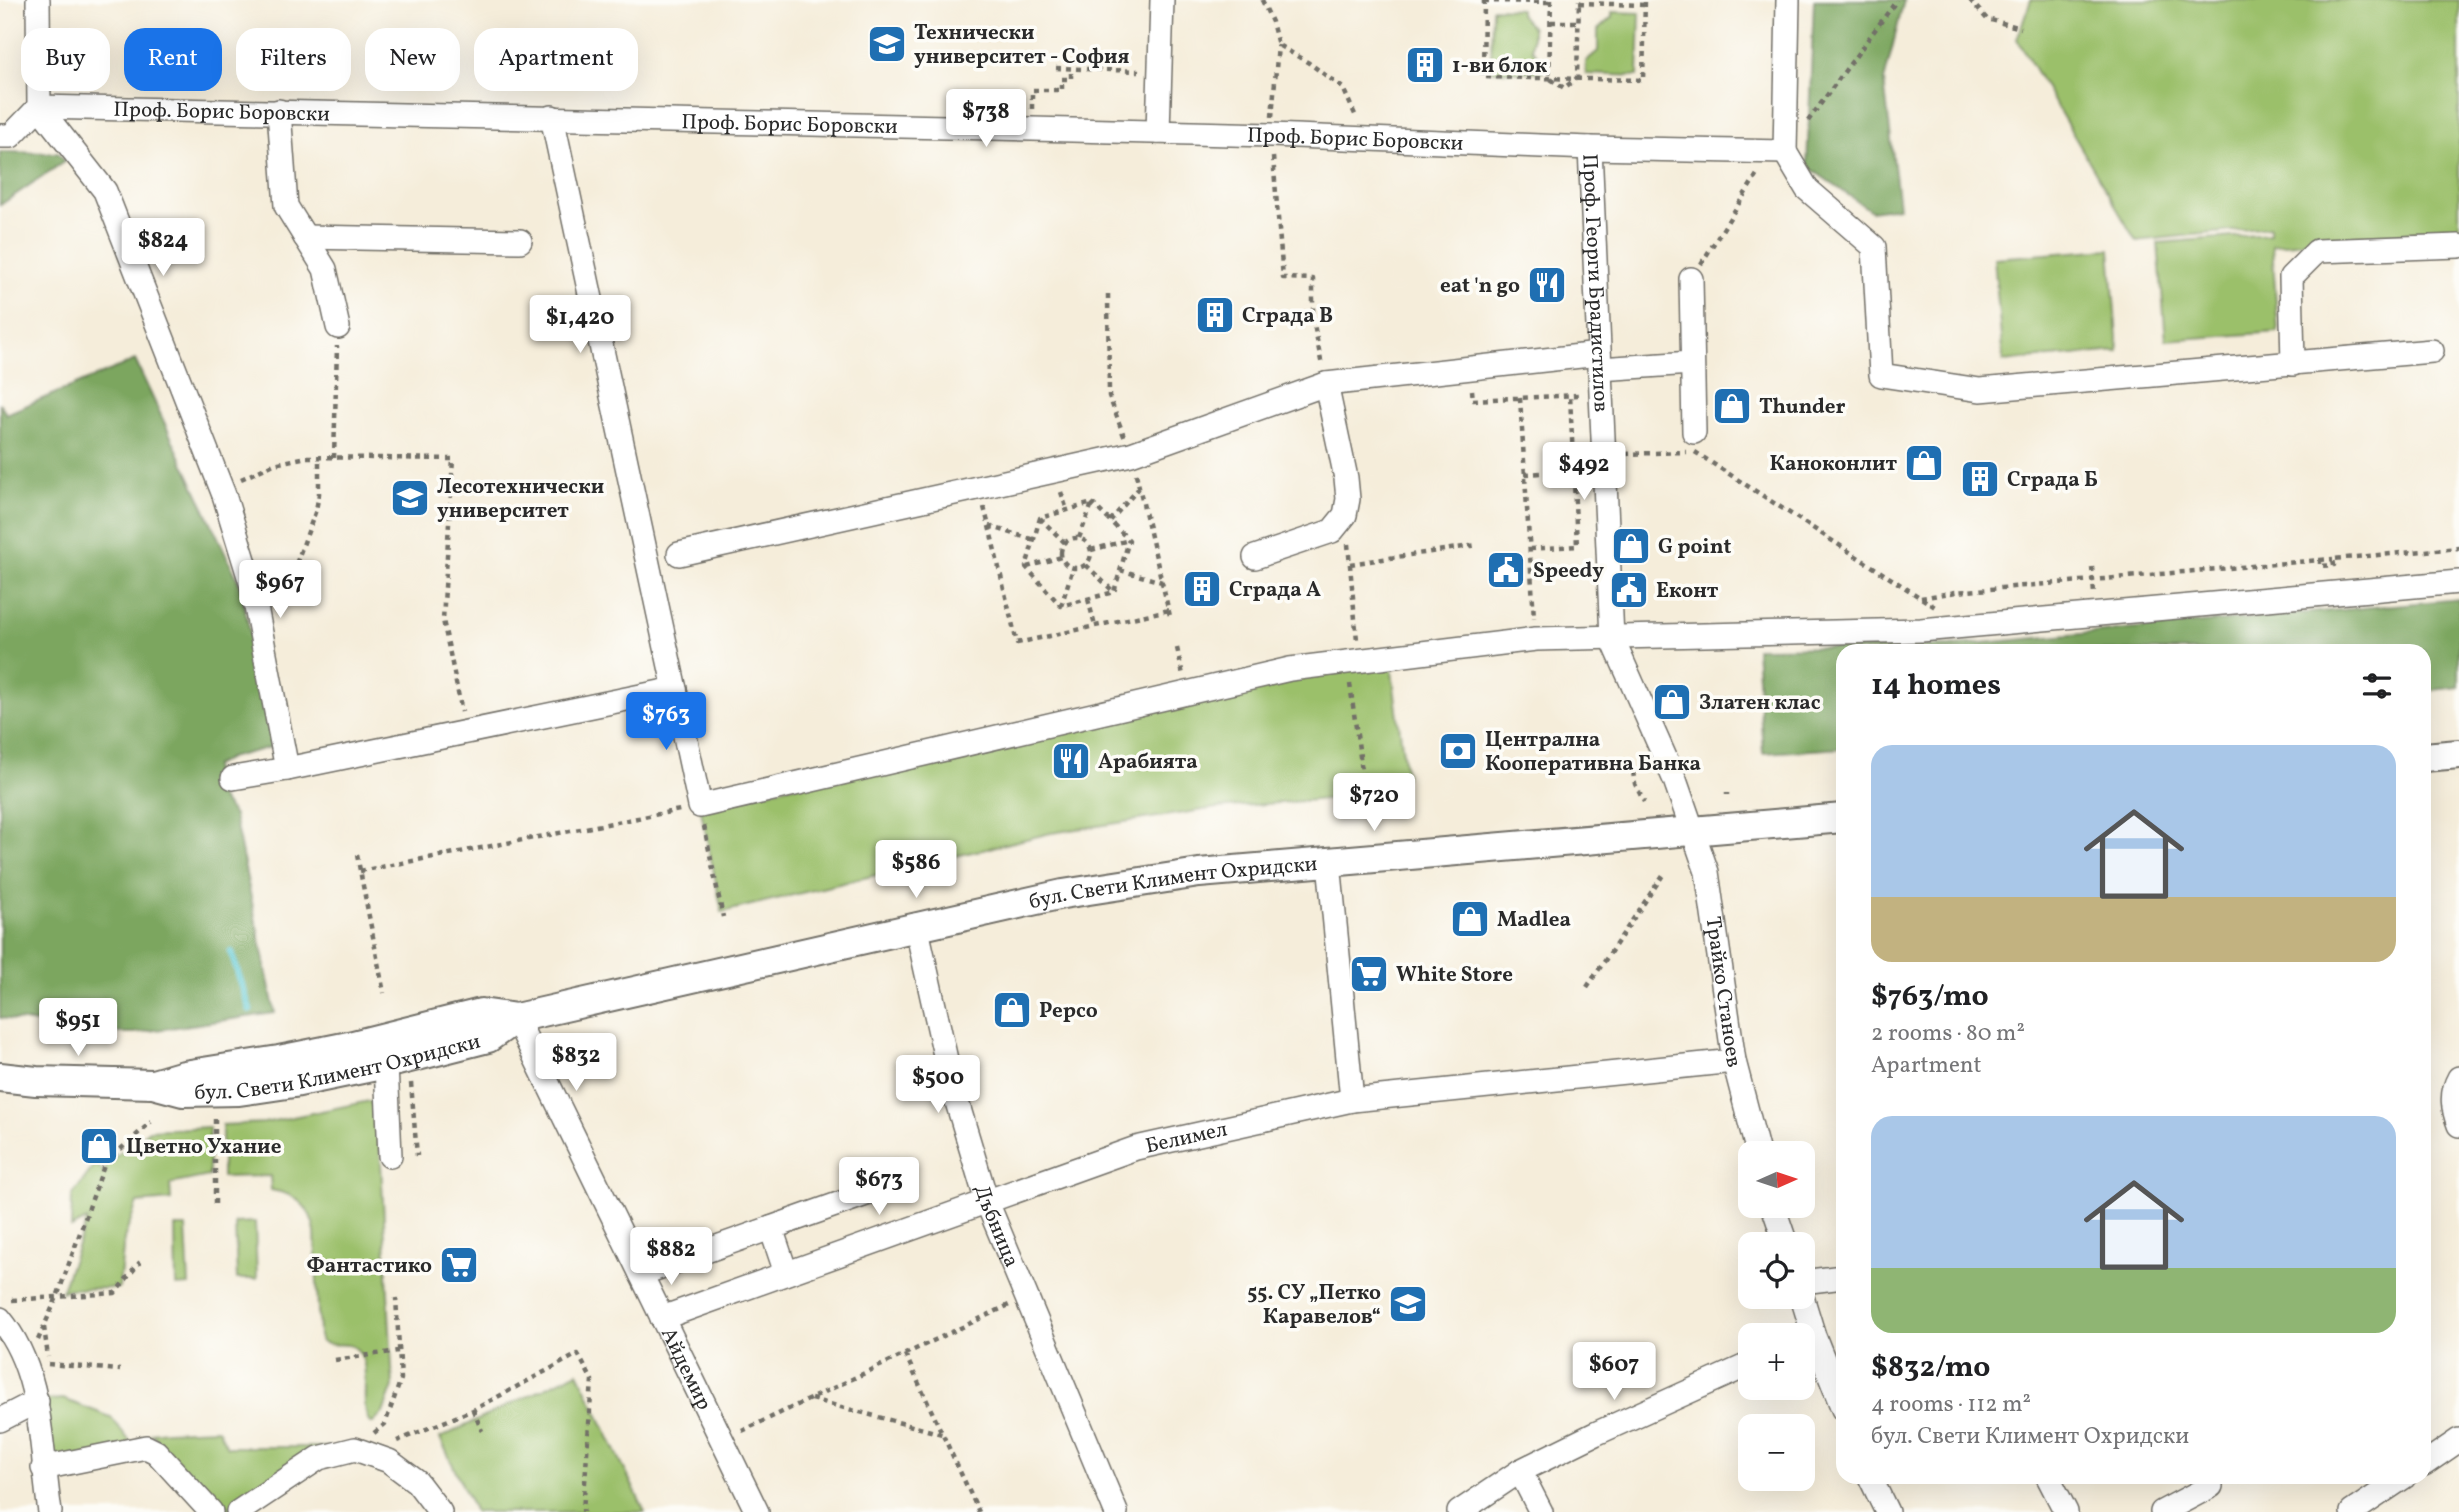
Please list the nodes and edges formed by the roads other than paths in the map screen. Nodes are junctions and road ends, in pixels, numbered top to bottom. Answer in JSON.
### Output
{"nodes":[{"id":1,"x":38,"y":0,"type":"edge"},
{"id":2,"x":1162,"y":0,"type":"edge"},
{"id":3,"x":1788,"y":0,"type":"edge"},
{"id":4,"x":38,"y":107,"type":"junction"},
{"id":5,"x":279,"y":111,"type":"junction"},
{"id":6,"x":552,"y":117,"type":"junction"},
{"id":7,"x":1158,"y":132,"type":"junction"},
{"id":8,"x":0,"y":136,"type":"edge"},
{"id":9,"x":1590,"y":148,"type":"junction"},
{"id":10,"x":1778,"y":152,"type":"junction"},
{"id":11,"x":305,"y":237,"type":"junction"},
{"id":12,"x":520,"y":241,"type":"dead end"},
{"id":13,"x":2459,"y":246,"type":"edge"},
{"id":14,"x":1691,"y":279,"type":"road end"},
{"id":15,"x":338,"y":327,"type":"road end"},
{"id":16,"x":2432,"y":351,"type":"dead end"},
{"id":17,"x":1599,"y":361,"type":"junction"},
{"id":18,"x":1692,"y":363,"type":"junction"},
{"id":19,"x":2292,"y":363,"type":"junction"},
{"id":20,"x":1326,"y":384,"type":"junction"},
{"id":21,"x":1694,"y":432,"type":"dead end"},
{"id":22,"x":679,"y":554,"type":"dead end"},
{"id":23,"x":1255,"y":557,"type":"dead end"},
{"id":24,"x":2459,"y":582,"type":"edge"},
{"id":25,"x":1612,"y":638,"type":"junction"},
{"id":26,"x":675,"y":689,"type":"junction"},
{"id":27,"x":2459,"y":754,"type":"edge"},
{"id":28,"x":2431,"y":756,"type":"edge"},
{"id":29,"x":287,"y":769,"type":"junction"},
{"id":30,"x":233,"y":778,"type":"dead end"},
{"id":31,"x":1836,"y":819,"type":"edge"},
{"id":32,"x":1693,"y":831,"type":"junction"},
{"id":33,"x":1329,"y":862,"type":"junction"},
{"id":34,"x":916,"y":925,"type":"junction"},
{"id":35,"x":516,"y":1018,"type":"junction"},
{"id":36,"x":1734,"y":1061,"type":"junction"},
{"id":37,"x":386,"y":1064,"type":"junction"},
{"id":38,"x":0,"y":1077,"type":"edge"},
{"id":39,"x":2459,"y":1078,"type":"edge"},
{"id":40,"x":153,"y":1084,"type":"junction"},
{"id":41,"x":1352,"y":1100,"type":"junction"},
{"id":42,"x":2459,"y":1125,"type":"edge"},
{"id":43,"x":1755,"y":1141,"type":"edge"},
{"id":44,"x":390,"y":1156,"type":"dead end"},
{"id":45,"x":869,"y":1193,"type":"dead end"},
{"id":46,"x":987,"y":1202,"type":"junction"},
{"id":47,"x":771,"y":1228,"type":"junction"},
{"id":48,"x":786,"y":1273,"type":"junction"},
{"id":49,"x":640,"y":1274,"type":"junction"},
{"id":50,"x":1836,"y":1278,"type":"edge"},
{"id":51,"x":1815,"y":1280,"type":"edge"},
{"id":52,"x":662,"y":1318,"type":"junction"},
{"id":53,"x":0,"y":1320,"type":"edge"},
{"id":54,"x":8,"y":1348,"type":"edge"},
{"id":55,"x":1815,"y":1348,"type":"edge"},
{"id":56,"x":1738,"y":1369,"type":"edge"},
{"id":57,"x":1836,"y":1377,"type":"edge"},
{"id":58,"x":37,"y":1401,"type":"junction"},
{"id":59,"x":0,"y":1420,"type":"edge"},
{"id":60,"x":2459,"y":1440,"type":"edge"},
{"id":61,"x":2431,"y":1459,"type":"edge"},
{"id":62,"x":43,"y":1468,"type":"junction"},
{"id":63,"x":1520,"y":1471,"type":"junction"},
{"id":64,"x":1873,"y":1484,"type":"edge"},
{"id":65,"x":2052,"y":1484,"type":"edge"},
{"id":66,"x":2210,"y":1484,"type":"edge"},
{"id":67,"x":2394,"y":1484,"type":"edge"},
{"id":68,"x":50,"y":1512,"type":"edge"},
{"id":69,"x":211,"y":1512,"type":"edge"},
{"id":70,"x":239,"y":1512,"type":"edge"},
{"id":71,"x":440,"y":1512,"type":"edge"},
{"id":72,"x":757,"y":1512,"type":"edge"},
{"id":73,"x":1116,"y":1512,"type":"edge"},
{"id":74,"x":1459,"y":1512,"type":"edge"},
{"id":75,"x":1541,"y":1512,"type":"edge"},
{"id":76,"x":1887,"y":1512,"type":"edge"},
{"id":77,"x":2066,"y":1512,"type":"edge"},
{"id":78,"x":2162,"y":1512,"type":"edge"},
{"id":79,"x":2352,"y":1512,"type":"edge"}],
"edges":[{"from":1,"to":4,"type":"street"},
{"from":2,"to":7,"type":"street"},
{"from":3,"to":10,"type":"street"},
{"from":4,"to":5,"type":"street","name":"Проф. Борис Боровски"},
{"from":4,"to":8,"type":"street"},
{"from":4,"to":29,"type":"street"},
{"from":5,"to":6,"type":"street","name":"Проф. Борис Боровски"},
{"from":5,"to":11,"type":"street"},
{"from":6,"to":7,"type":"street","name":"Проф. Борис Боровски"},
{"from":6,"to":26,"type":"street"},
{"from":7,"to":9,"type":"street","name":"Проф. Борис Боровски"},
{"from":9,"to":10,"type":"street","name":"Проф. Георги Брадистилов"},
{"from":9,"to":17,"type":"street","name":"Проф. Георги Брадистилов"},
{"from":10,"to":19,"type":"street"},
{"from":11,"to":12,"type":"street"},
{"from":11,"to":15,"type":"street"},
{"from":13,"to":19,"type":"street"},
{"from":14,"to":18,"type":"street"},
{"from":16,"to":19,"type":"street"},
{"from":17,"to":18,"type":"street"},
{"from":17,"to":20,"type":"street"},
{"from":17,"to":25,"type":"street","name":"Проф. Георги Брадистилов"},
{"from":18,"to":21,"type":"street"},
{"from":20,"to":22,"type":"street"},
{"from":20,"to":23,"type":"street"},
{"from":24,"to":25,"type":"street"},
{"from":25,"to":26,"type":"street"},
{"from":25,"to":32,"type":"street","name":"Проф. Георги Брадистилов"},
{"from":26,"to":29,"type":"street"},
{"from":27,"to":28,"type":"main road"},
{"from":29,"to":30,"type":"street"},
{"from":31,"to":32,"type":"main road","name":"бул. Свети Климент Охридски"},
{"from":32,"to":33,"type":"main road","name":"бул. Свети Климент Охридски"},
{"from":32,"to":36,"type":"street","name":"Трайко Станоев"},
{"from":33,"to":34,"type":"main road","name":"бул. Свети Климент Охридски"},
{"from":33,"to":41,"type":"street"},
{"from":34,"to":35,"type":"main road","name":"бул. Свети Климент Охридски"},
{"from":34,"to":46,"type":"street","name":"Дъбница"},
{"from":35,"to":37,"type":"main road","name":"бул. Свети Климент Охридски"},
{"from":35,"to":40,"type":"main road","name":"бул. Свети Климент Охридски"},
{"from":35,"to":49,"type":"street","name":"Айдемир"},
{"from":36,"to":41,"type":"street","name":"Белимел"},
{"from":36,"to":43,"type":"street","name":"Трайко Станоев"},
{"from":37,"to":40,"type":"main road","name":"бул. Свети Климент Охридски"},
{"from":37,"to":44,"type":"street"},
{"from":38,"to":40,"type":"main road","name":"бул. Свети Климент Охридски"},
{"from":39,"to":42,"type":"street"},
{"from":41,"to":46,"type":"street","name":"Белимел"},
{"from":45,"to":47,"type":"street"},
{"from":46,"to":48,"type":"street","name":"Белимел"},
{"from":46,"to":73,"type":"street","name":"Дъбница"},
{"from":47,"to":48,"type":"street"},
{"from":47,"to":49,"type":"street"},
{"from":48,"to":52,"type":"street","name":"Белимел"},
{"from":49,"to":52,"type":"street","name":"Айдемир"},
{"from":50,"to":51,"type":"street"},
{"from":52,"to":72,"type":"street","name":"Айдемир"},
{"from":53,"to":54,"type":"street"},
{"from":54,"to":58,"type":"street"},
{"from":55,"to":57,"type":"street"},
{"from":56,"to":63,"type":"street"},
{"from":58,"to":59,"type":"street"},
{"from":58,"to":62,"type":"street"},
{"from":60,"to":61,"type":"street"},
{"from":62,"to":68,"type":"street"},
{"from":62,"to":69,"type":"street"},
{"from":63,"to":74,"type":"street"},
{"from":63,"to":75,"type":"street"},
{"from":64,"to":76,"type":"street"},
{"from":65,"to":77,"type":"street"},
{"from":66,"to":78,"type":"street"},
{"from":67,"to":79,"type":"street"},
{"from":70,"to":71,"type":"street"}]}
